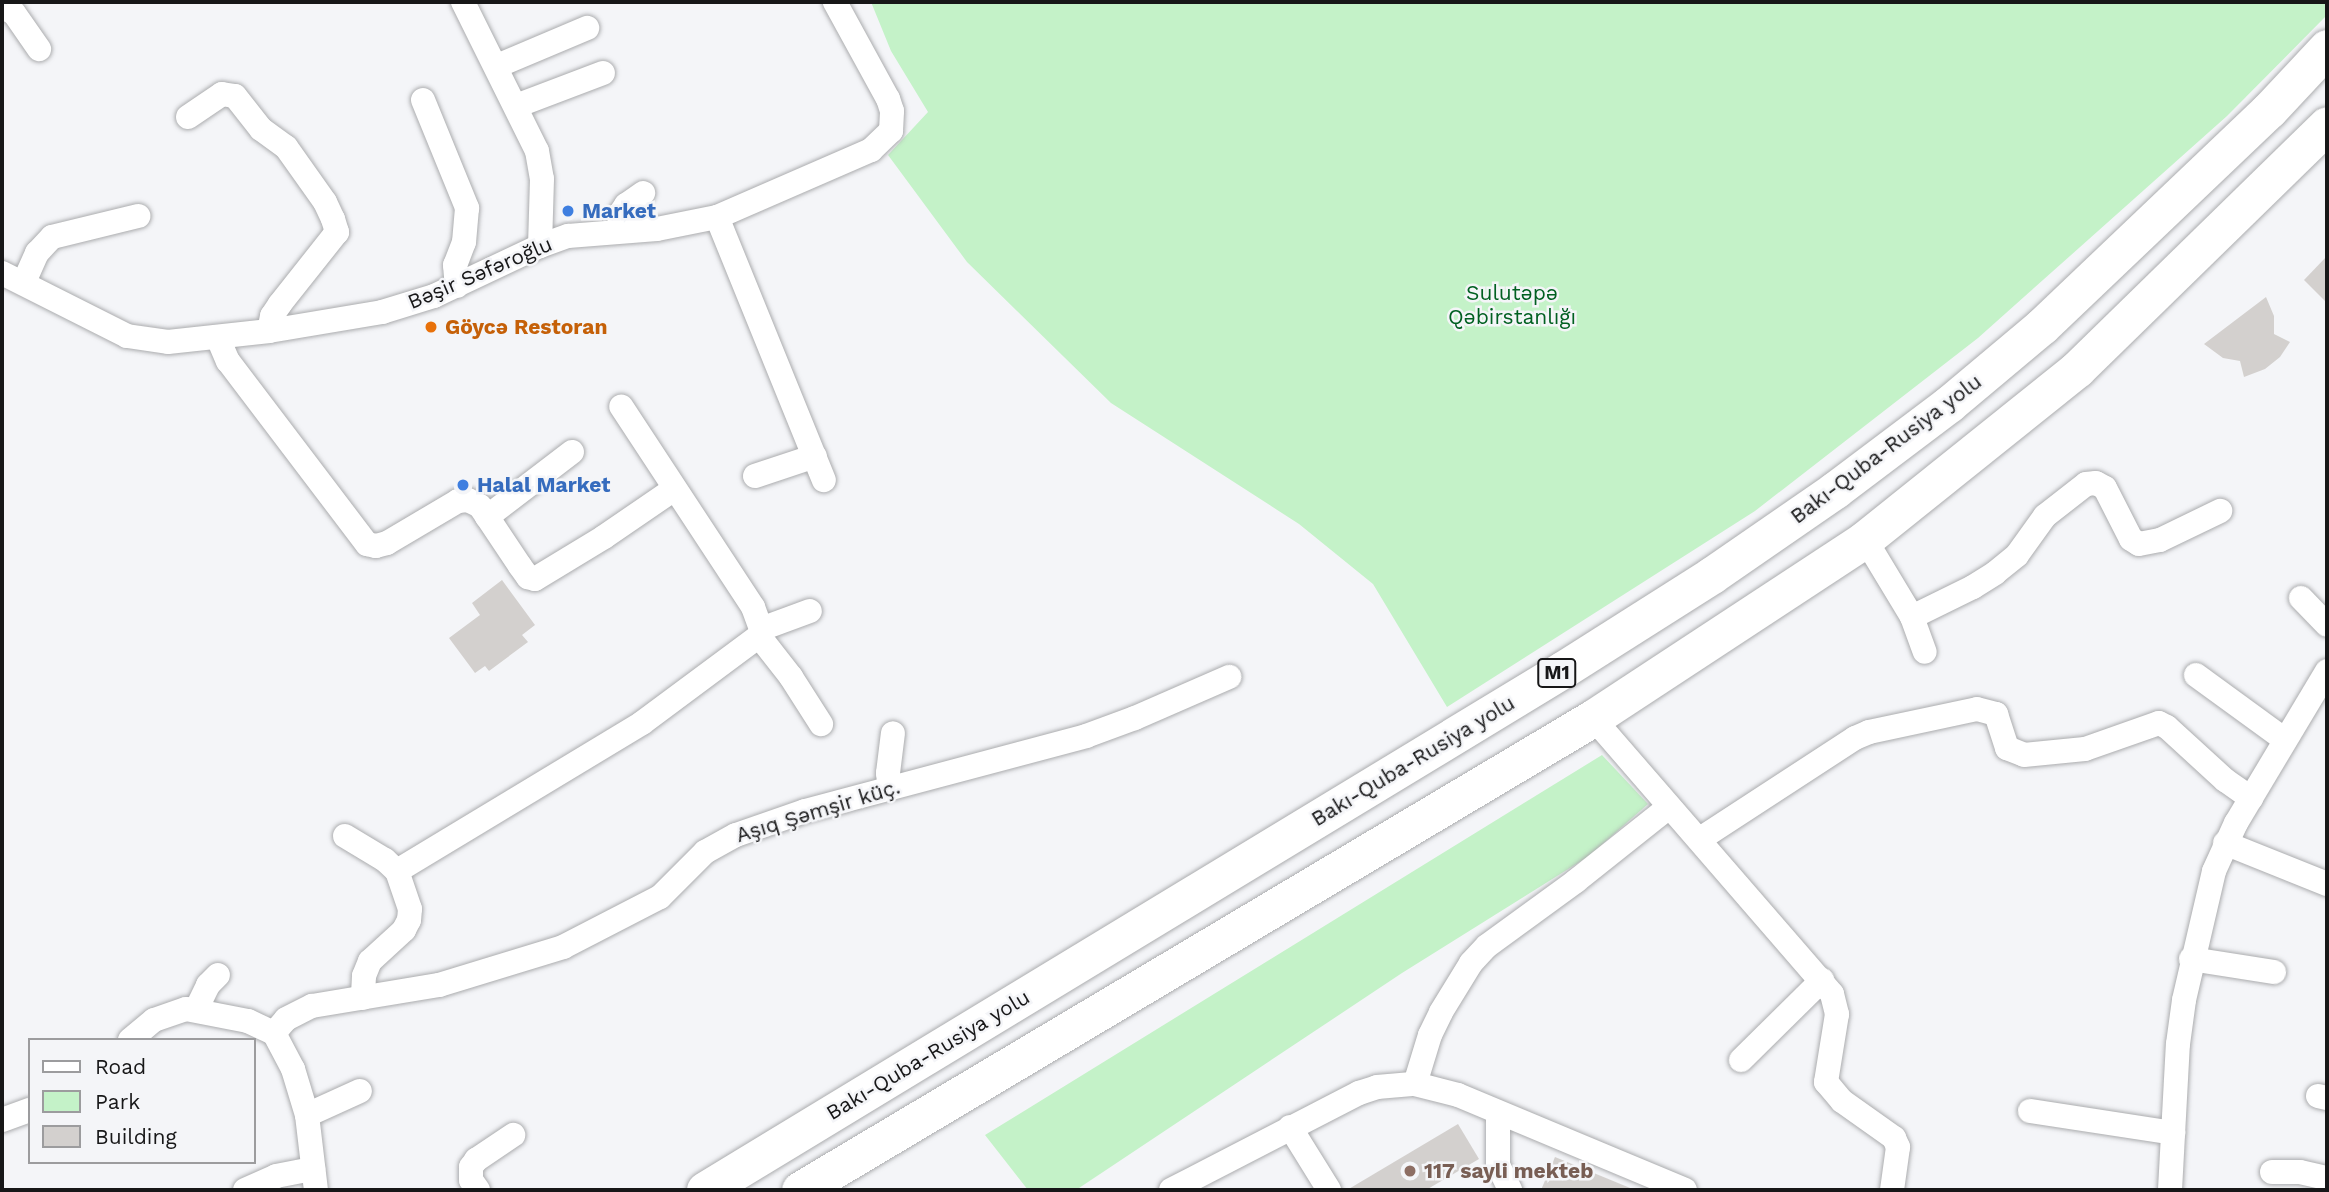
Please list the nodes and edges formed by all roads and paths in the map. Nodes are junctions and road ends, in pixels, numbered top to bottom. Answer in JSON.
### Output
{"nodes":[{"id":1,"x":463,"y":2,"type":"edge"},
{"id":2,"x":835,"y":2,"type":"edge"},
{"id":3,"x":2,"y":7,"type":"edge"},
{"id":4,"x":587,"y":28,"type":"dead end"},
{"id":5,"x":2327,"y":48,"type":"edge"},
{"id":6,"x":39,"y":49,"type":"dead end"},
{"id":7,"x":498,"y":66,"type":"junction"},
{"id":8,"x":603,"y":73,"type":"dead end"},
{"id":9,"x":423,"y":100,"type":"dead end"},
{"id":10,"x":516,"y":106,"type":"junction"},
{"id":11,"x":188,"y":117,"type":"dead end"},
{"id":12,"x":2327,"y":125,"type":"edge"},
{"id":13,"x":643,"y":193,"type":"dead end"},
{"id":14,"x":138,"y":216,"type":"dead end"},
{"id":15,"x":717,"y":217,"type":"junction"},
{"id":16,"x":619,"y":231,"type":"junction"},
{"id":17,"x":540,"y":246,"type":"junction"},
{"id":18,"x":13,"y":277,"type":"edge"},
{"id":19,"x":457,"y":286,"type":"junction"},
{"id":20,"x":270,"y":331,"type":"junction"},
{"id":21,"x":218,"y":338,"type":"junction"},
{"id":22,"x":621,"y":406,"type":"dead end"},
{"id":23,"x":572,"y":452,"type":"dead end"},
{"id":24,"x":815,"y":456,"type":"junction"},
{"id":25,"x":755,"y":477,"type":"dead end"},
{"id":26,"x":824,"y":480,"type":"dead end"},
{"id":27,"x":674,"y":489,"type":"junction"},
{"id":28,"x":2220,"y":511,"type":"dead end"},
{"id":29,"x":487,"y":517,"type":"junction"},
{"id":30,"x":1865,"y":539,"type":"junction"},
{"id":31,"x":2301,"y":598,"type":"dead end"},
{"id":32,"x":810,"y":611,"type":"dead end"},
{"id":33,"x":1912,"y":617,"type":"junction"},
{"id":34,"x":2327,"y":625,"type":"edge"},
{"id":35,"x":760,"y":632,"type":"junction"},
{"id":36,"x":1925,"y":652,"type":"dead end"},
{"id":37,"x":2327,"y":671,"type":"edge"},
{"id":38,"x":2196,"y":675,"type":"dead end"},
{"id":39,"x":1229,"y":677,"type":"dead end"},
{"id":40,"x":1593,"y":719,"type":"junction"},
{"id":41,"x":821,"y":724,"type":"dead end"},
{"id":42,"x":893,"y":733,"type":"dead end"},
{"id":43,"x":2285,"y":740,"type":"junction"},
{"id":44,"x":890,"y":788,"type":"junction"},
{"id":45,"x":2251,"y":798,"type":"junction"},
{"id":46,"x":1669,"y":807,"type":"junction"},
{"id":47,"x":345,"y":836,"type":"dead end"},
{"id":48,"x":1700,"y":839,"type":"junction"},
{"id":49,"x":2225,"y":843,"type":"junction"},
{"id":50,"x":397,"y":871,"type":"junction"},
{"id":51,"x":2327,"y":884,"type":"edge"},
{"id":52,"x":2191,"y":959,"type":"junction"},
{"id":53,"x":2274,"y":972,"type":"dead end"},
{"id":54,"x":218,"y":975,"type":"dead end"},
{"id":55,"x":1822,"y":980,"type":"junction"},
{"id":56,"x":363,"y":998,"type":"junction"},
{"id":57,"x":196,"y":1010,"type":"junction"},
{"id":58,"x":274,"y":1033,"type":"junction"},
{"id":59,"x":132,"y":1038,"type":"edge"},
{"id":60,"x":1741,"y":1060,"type":"dead end"},
{"id":61,"x":1415,"y":1084,"type":"junction"},
{"id":62,"x":360,"y":1091,"type":"dead end"},
{"id":63,"x":28,"y":1111,"type":"edge"},
{"id":64,"x":2030,"y":1111,"type":"dead end"},
{"id":65,"x":1498,"y":1113,"type":"junction"},
{"id":66,"x":307,"y":1115,"type":"junction"},
{"id":67,"x":2,"y":1120,"type":"edge"},
{"id":68,"x":1290,"y":1127,"type":"junction"},
{"id":69,"x":2173,"y":1133,"type":"junction"},
{"id":70,"x":513,"y":1135,"type":"dead end"},
{"id":71,"x":846,"y":1163,"type":"junction"},
{"id":72,"x":2272,"y":1172,"type":"dead end"},
{"id":73,"x":2327,"y":1178,"type":"edge"},
{"id":74,"x":314,"y":1179,"type":"edge"},
{"id":75,"x":1177,"y":1189,"type":"edge"},
{"id":76,"x":245,"y":1190,"type":"edge"},
{"id":77,"x":478,"y":1190,"type":"edge"},
{"id":78,"x":705,"y":1190,"type":"edge"},
{"id":79,"x":800,"y":1190,"type":"edge"},
{"id":80,"x":811,"y":1190,"type":"edge"},
{"id":81,"x":1329,"y":1190,"type":"edge"},
{"id":82,"x":1510,"y":1190,"type":"edge"},
{"id":83,"x":1685,"y":1190,"type":"edge"},
{"id":84,"x":1892,"y":1190,"type":"edge"},
{"id":85,"x":2170,"y":1190,"type":"edge"}],
"edges":[{"from":1,"to":7,"type":"street"},
{"from":2,"to":15,"type":"street","name":"Bəşir Səfəroğlu"},
{"from":3,"to":6,"type":"street"},
{"from":4,"to":7,"type":"street"},
{"from":5,"to":78,"type":"highway","name":"Bakı-Quba-Rusiya yolu","number":"M1"},
{"from":7,"to":10,"type":"street"},
{"from":8,"to":10,"type":"street"},
{"from":9,"to":19,"type":"street"},
{"from":10,"to":17,"type":"street"},
{"from":11,"to":20,"type":"street"},
{"from":12,"to":30,"type":"highway"},
{"from":13,"to":16,"type":"street"},
{"from":14,"to":18,"type":"street"},
{"from":15,"to":16,"type":"street","name":"Bəşir Səfəroğlu"},
{"from":15,"to":24,"type":"street"},
{"from":16,"to":17,"type":"street","name":"Bəşir Səfəroğlu"},
{"from":17,"to":19,"type":"street","name":"Bəşir Səfəroğlu"},
{"from":18,"to":21,"type":"street","name":"Bəşir Səfəroğlu"},
{"from":19,"to":20,"type":"street","name":"Bəşir Səfəroğlu"},
{"from":20,"to":21,"type":"street","name":"Bəşir Səfəroğlu"},
{"from":21,"to":29,"type":"street"},
{"from":22,"to":27,"type":"street"},
{"from":23,"to":29,"type":"street"},
{"from":24,"to":25,"type":"street"},
{"from":24,"to":26,"type":"street"},
{"from":27,"to":29,"type":"street"},
{"from":27,"to":35,"type":"street"},
{"from":28,"to":33,"type":"street"},
{"from":30,"to":33,"type":"street"},
{"from":30,"to":40,"type":"highway"},
{"from":31,"to":34,"type":"street"},
{"from":32,"to":35,"type":"street"},
{"from":33,"to":36,"type":"street"},
{"from":35,"to":41,"type":"street"},
{"from":35,"to":50,"type":"street"},
{"from":37,"to":43,"type":"street"},
{"from":38,"to":43,"type":"street"},
{"from":39,"to":44,"type":"street","name":"Aşıq Şəmşir küç."},
{"from":40,"to":46,"type":"street"},
{"from":40,"to":71,"type":"highway"},
{"from":42,"to":44,"type":"street"},
{"from":43,"to":45,"type":"street"},
{"from":44,"to":56,"type":"street","name":"Aşıq Şəmşir küç."},
{"from":45,"to":48,"type":"street"},
{"from":45,"to":49,"type":"street"},
{"from":46,"to":48,"type":"street"},
{"from":46,"to":61,"type":"street"},
{"from":47,"to":50,"type":"street"},
{"from":48,"to":55,"type":"street"},
{"from":49,"to":51,"type":"street"},
{"from":49,"to":52,"type":"street"},
{"from":50,"to":56,"type":"street"},
{"from":52,"to":53,"type":"street"},
{"from":52,"to":69,"type":"street"},
{"from":54,"to":57,"type":"street"},
{"from":55,"to":60,"type":"street"},
{"from":55,"to":84,"type":"street"},
{"from":56,"to":58,"type":"street","name":"Aşıq Şəmşir küç."},
{"from":57,"to":58,"type":"street"},
{"from":57,"to":59,"type":"street"},
{"from":58,"to":66,"type":"street"},
{"from":61,"to":65,"type":"street"},
{"from":61,"to":68,"type":"street"},
{"from":62,"to":66,"type":"street"},
{"from":63,"to":67,"type":"street"},
{"from":64,"to":69,"type":"street"},
{"from":65,"to":82,"type":"street"},
{"from":65,"to":83,"type":"street"},
{"from":66,"to":74,"type":"street"},
{"from":68,"to":75,"type":"street"},
{"from":68,"to":81,"type":"street"},
{"from":69,"to":85,"type":"street"},
{"from":70,"to":77,"type":"street"},
{"from":71,"to":79,"type":"highway"},
{"from":71,"to":80,"type":"highway"},
{"from":72,"to":73,"type":"street"},
{"from":74,"to":76,"type":"street"}]}
